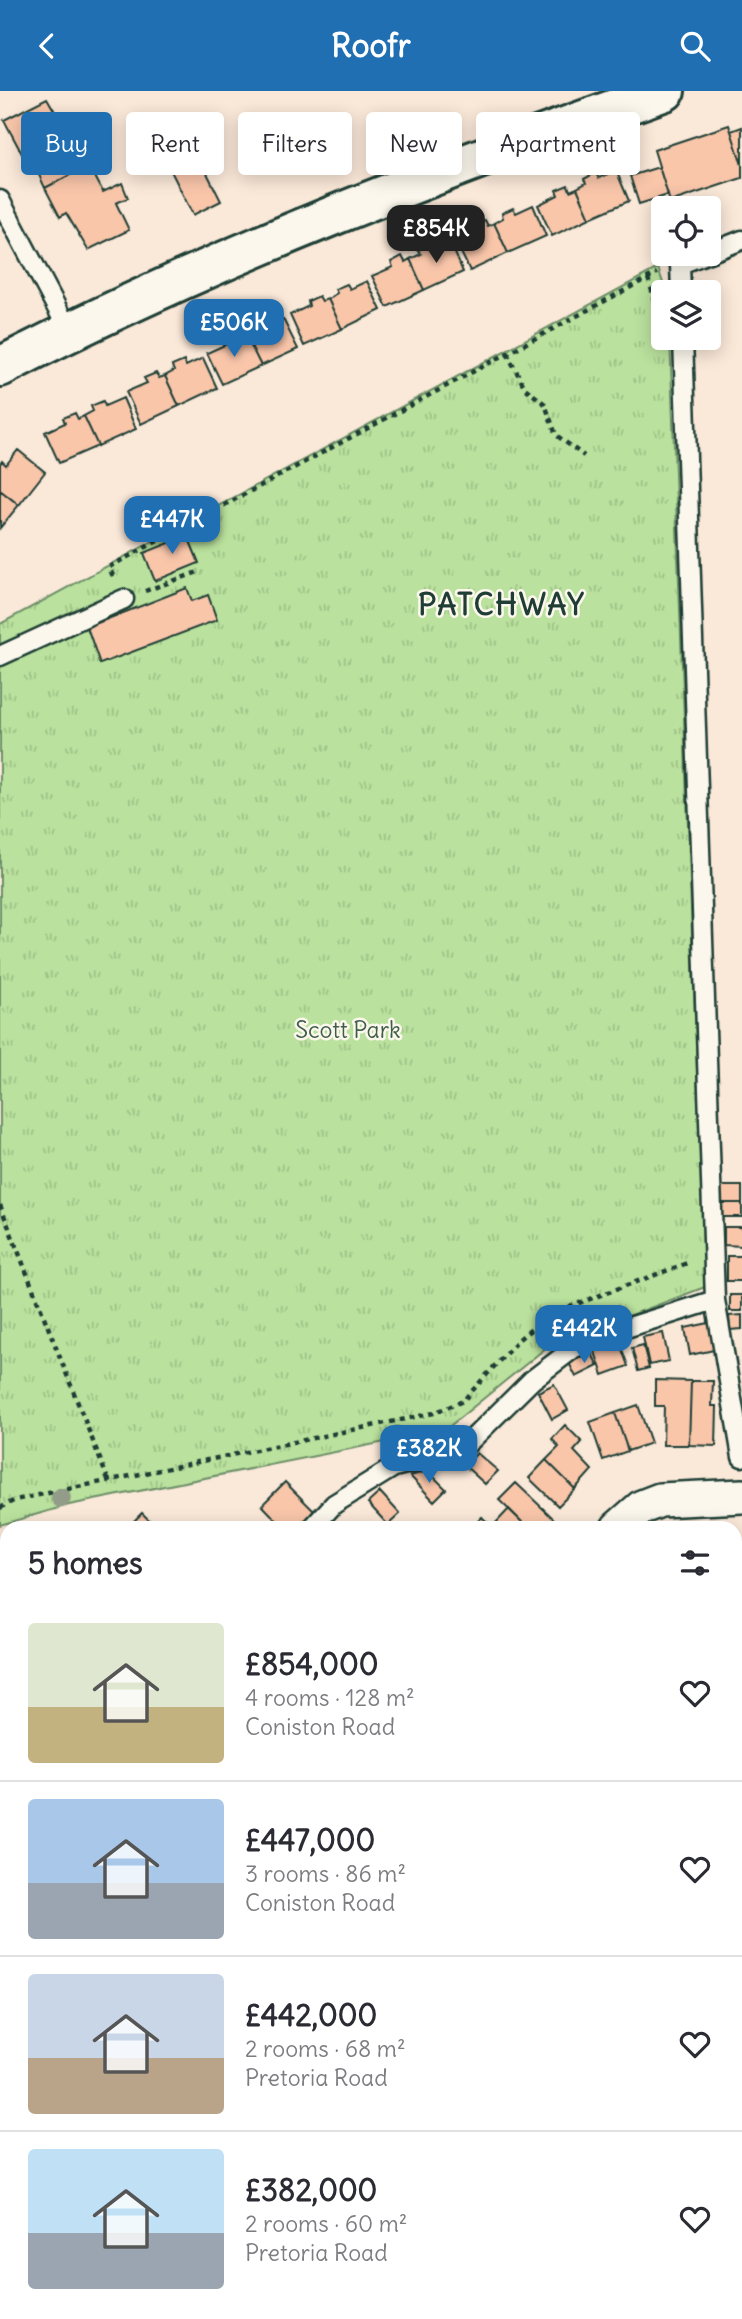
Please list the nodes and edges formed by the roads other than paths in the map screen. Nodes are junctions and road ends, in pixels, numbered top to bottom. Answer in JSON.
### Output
{"nodes":[{"id":1,"x":665,"y":91,"type":"edge"},
{"id":2,"x":618,"y":99,"type":"edge"},
{"id":3,"x":0,"y":200,"type":"edge"},
{"id":4,"x":742,"y":240,"type":"edge"},
{"id":5,"x":721,"y":248,"type":"edge"},
{"id":6,"x":69,"y":331,"type":"junction"},
{"id":7,"x":683,"y":350,"type":"edge"},
{"id":8,"x":0,"y":367,"type":"edge"},
{"id":9,"x":124,"y":599,"type":"road end"},
{"id":10,"x":0,"y":656,"type":"edge"},
{"id":11,"x":715,"y":1300,"type":"junction"},
{"id":12,"x":742,"y":1457,"type":"edge"},
{"id":13,"x":742,"y":1496,"type":"edge"},
{"id":14,"x":318,"y":1521,"type":"edge"},
{"id":15,"x":626,"y":1521,"type":"edge"}],
"edges":[{"from":1,"to":2,"type":"street"},
{"from":2,"to":6,"type":"street"},
{"from":3,"to":6,"type":"lane"},
{"from":4,"to":5,"type":"lane"},
{"from":6,"to":8,"type":"street"},
{"from":7,"to":11,"type":"lane"},
{"from":9,"to":10,"type":"lane"},
{"from":11,"to":12,"type":"lane"},
{"from":11,"to":14,"type":"lane"},
{"from":13,"to":15,"type":"street"}]}
